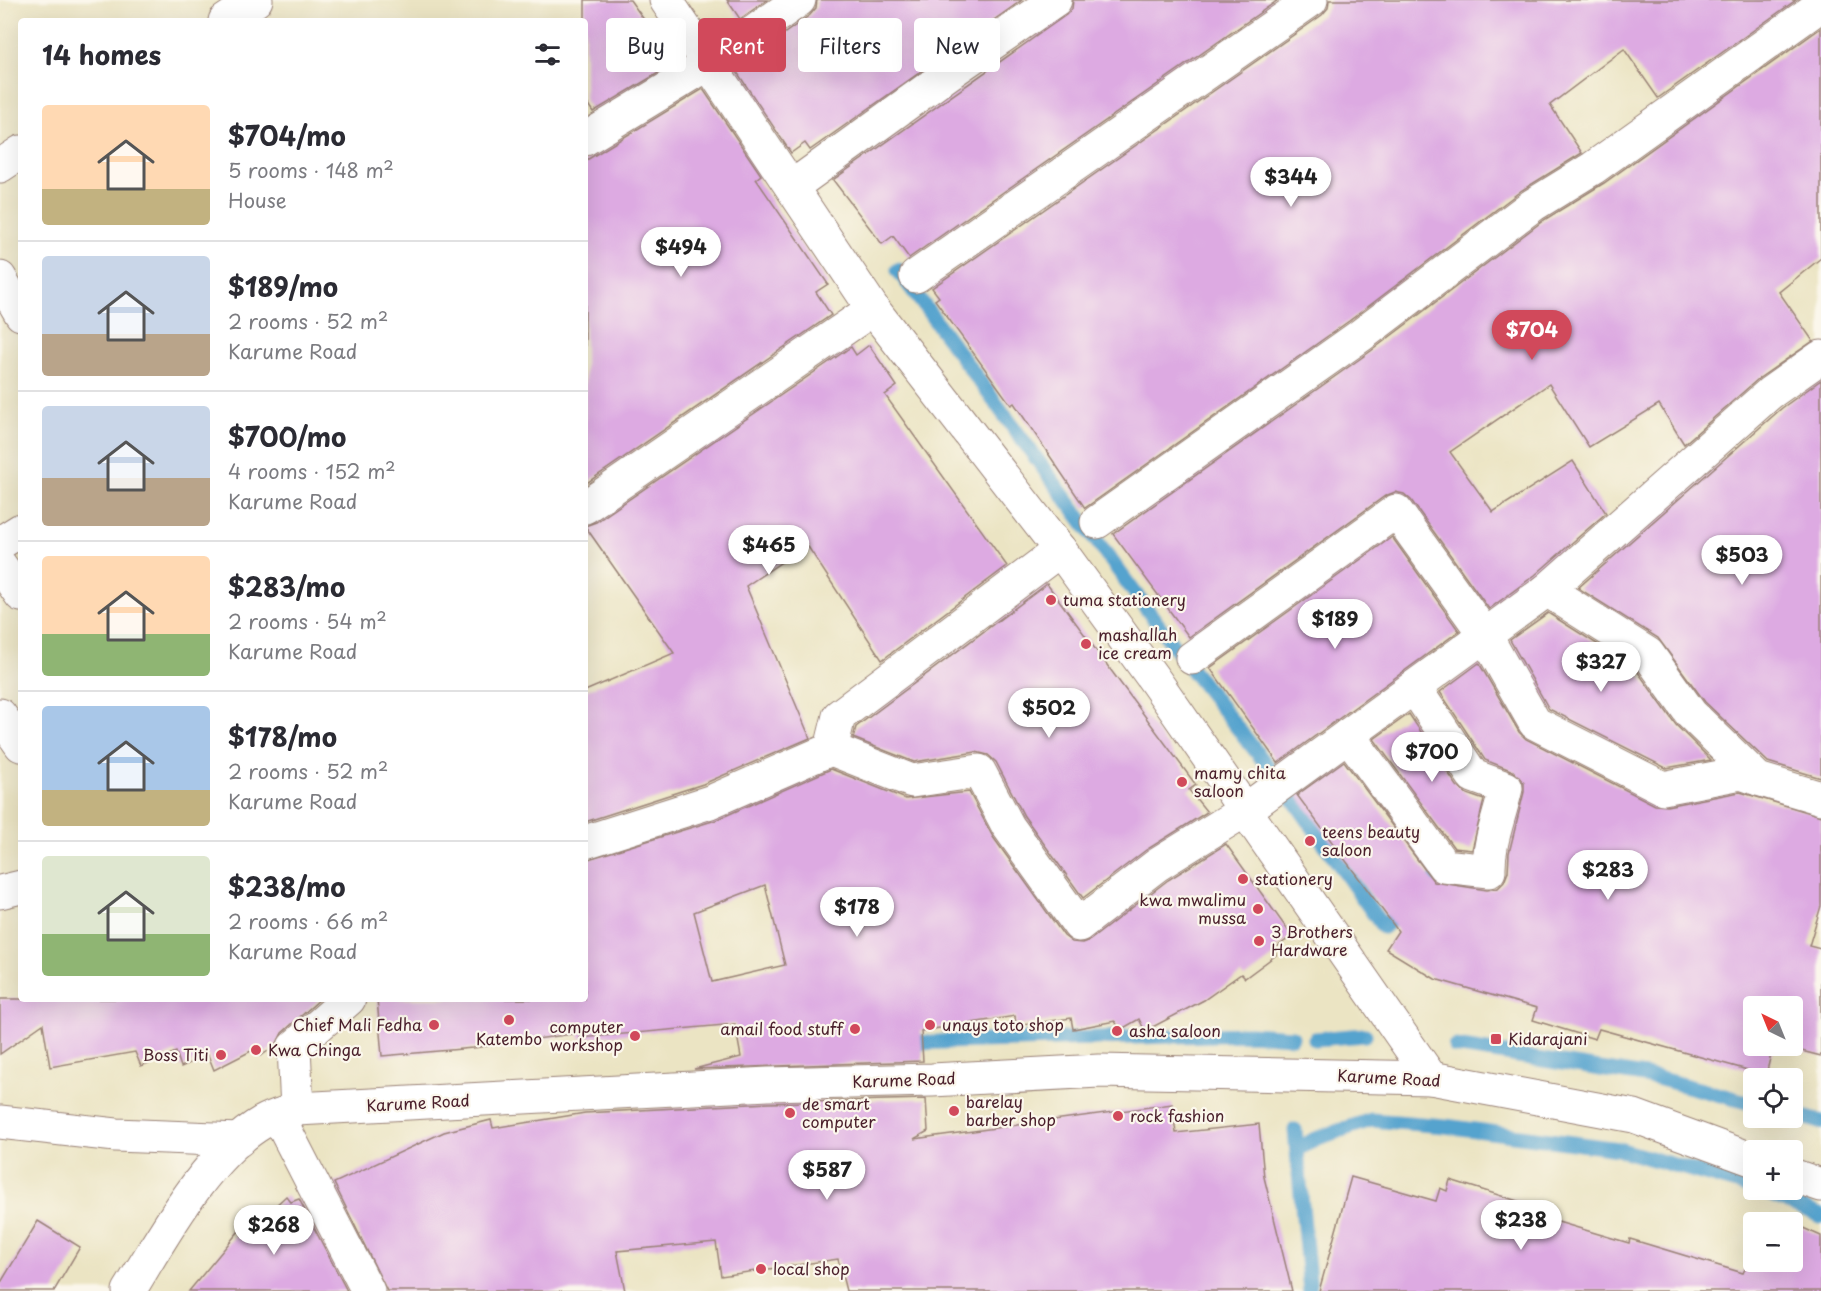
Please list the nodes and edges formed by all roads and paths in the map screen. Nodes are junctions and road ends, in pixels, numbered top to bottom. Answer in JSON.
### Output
{"nodes":[{"id":1,"x":256,"y":0,"type":"edge"},
{"id":2,"x":666,"y":0,"type":"edge"},
{"id":3,"x":799,"y":0,"type":"edge"},
{"id":4,"x":1055,"y":0,"type":"edge"},
{"id":5,"x":1311,"y":0,"type":"edge"},
{"id":6,"x":1821,"y":5,"type":"edge"},
{"id":7,"x":229,"y":18,"type":"edge"},
{"id":8,"x":774,"y":18,"type":"edge"},
{"id":9,"x":698,"y":46,"type":"edge"},
{"id":10,"x":698,"y":70,"type":"edge"},
{"id":11,"x":716,"y":72,"type":"edge"},
{"id":12,"x":588,"y":137,"type":"edge"},
{"id":13,"x":18,"y":154,"type":"edge"},
{"id":14,"x":0,"y":166,"type":"edge"},
{"id":15,"x":793,"y":186,"type":"junction"},
{"id":16,"x":916,"y":276,"type":"dead end"},
{"id":17,"x":0,"y":278,"type":"edge"},
{"id":18,"x":18,"y":309,"type":"edge"},
{"id":19,"x":873,"y":309,"type":"junction"},
{"id":20,"x":1821,"y":357,"type":"edge"},
{"id":21,"x":588,"y":505,"type":"edge"},
{"id":22,"x":1097,"y":522,"type":"dead end"},
{"id":23,"x":18,"y":532,"type":"edge"},
{"id":24,"x":0,"y":543,"type":"edge"},
{"id":25,"x":1060,"y":550,"type":"junction"},
{"id":26,"x":0,"y":565,"type":"edge"},
{"id":27,"x":1547,"y":590,"type":"junction"},
{"id":28,"x":18,"y":591,"type":"edge"},
{"id":29,"x":1485,"y":635,"type":"junction"},
{"id":30,"x":1192,"y":658,"type":"dead end"},
{"id":31,"x":1414,"y":687,"type":"junction"},
{"id":32,"x":0,"y":715,"type":"edge"},
{"id":33,"x":1348,"y":735,"type":"junction"},
{"id":34,"x":18,"y":741,"type":"edge"},
{"id":35,"x":831,"y":749,"type":"junction"},
{"id":36,"x":1758,"y":779,"type":"junction"},
{"id":37,"x":1821,"y":798,"type":"edge"},
{"id":38,"x":1244,"y":811,"type":"junction"},
{"id":39,"x":588,"y":841,"type":"edge"},
{"id":40,"x":18,"y":888,"type":"edge"},
{"id":41,"x":0,"y":892,"type":"edge"},
{"id":42,"x":346,"y":1002,"type":"edge"},
{"id":43,"x":1431,"y":1078,"type":"junction"},
{"id":44,"x":288,"y":1112,"type":"junction"},
{"id":45,"x":0,"y":1122,"type":"edge"},
{"id":46,"x":239,"y":1140,"type":"junction"},
{"id":47,"x":1743,"y":1156,"type":"edge"},
{"id":48,"x":1803,"y":1179,"type":"edge"},
{"id":49,"x":1821,"y":1185,"type":"edge"},
{"id":50,"x":129,"y":1291,"type":"edge"},
{"id":51,"x":368,"y":1291,"type":"edge"}],
"edges":[{"from":1,"to":7,"type":"street"},
{"from":2,"to":9,"type":"street"},
{"from":3,"to":8,"type":"street"},
{"from":4,"to":15,"type":"street"},
{"from":5,"to":16,"type":"street"},
{"from":6,"to":22,"type":"street"},
{"from":10,"to":12,"type":"street"},
{"from":11,"to":15,"type":"street"},
{"from":13,"to":14,"type":"street"},
{"from":15,"to":19,"type":"street"},
{"from":17,"to":18,"type":"street"},
{"from":19,"to":21,"type":"street"},
{"from":19,"to":25,"type":"street"},
{"from":20,"to":27,"type":"street"},
{"from":23,"to":24,"type":"street"},
{"from":25,"to":35,"type":"street"},
{"from":25,"to":38,"type":"street"},
{"from":26,"to":28,"type":"street"},
{"from":27,"to":29,"type":"street"},
{"from":27,"to":36,"type":"street"},
{"from":29,"to":30,"type":"street"},
{"from":29,"to":31,"type":"street"},
{"from":29,"to":36,"type":"street"},
{"from":31,"to":33,"type":"street"},
{"from":31,"to":33,"type":"street"},
{"from":32,"to":34,"type":"street"},
{"from":33,"to":38,"type":"street"},
{"from":35,"to":38,"type":"street"},
{"from":35,"to":39,"type":"street"},
{"from":36,"to":37,"type":"street"},
{"from":38,"to":43,"type":"street"},
{"from":40,"to":41,"type":"street"},
{"from":42,"to":44,"type":"street"},
{"from":43,"to":44,"type":"street","name":"Karume Road"},
{"from":43,"to":47,"type":"street","name":"Karume Road"},
{"from":44,"to":46,"type":"street","name":"Karume Road"},
{"from":44,"to":51,"type":"street"},
{"from":45,"to":46,"type":"street"},
{"from":46,"to":50,"type":"street","name":"Karume Road"},
{"from":48,"to":49,"type":"street"}]}
